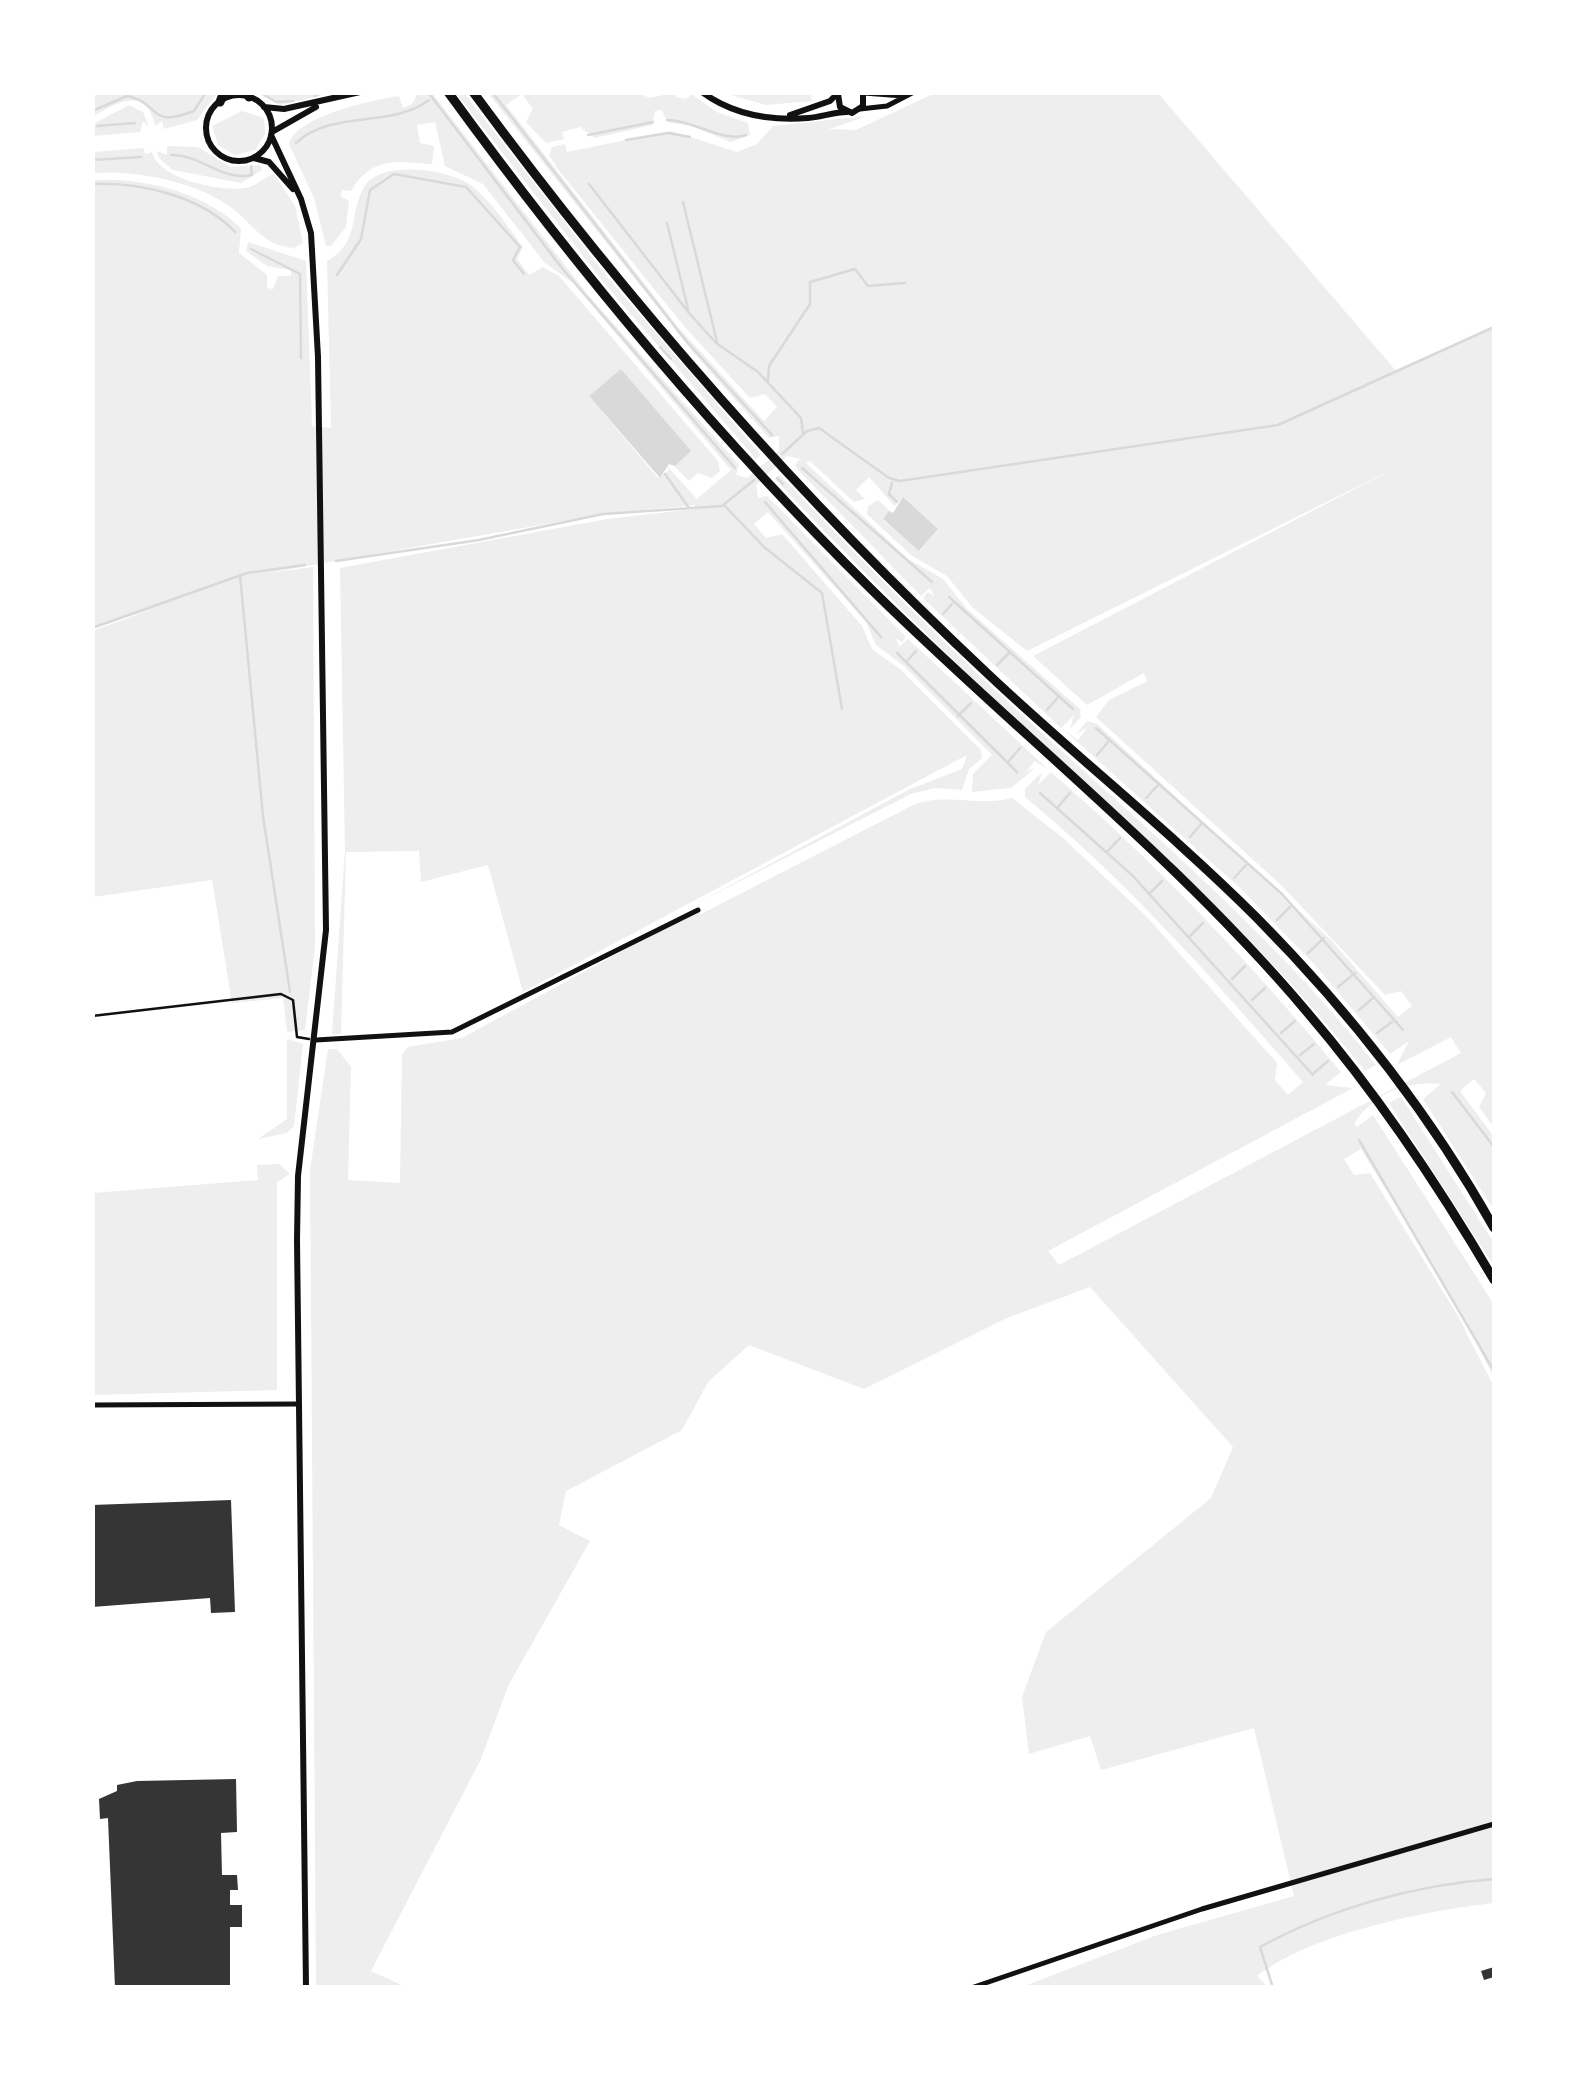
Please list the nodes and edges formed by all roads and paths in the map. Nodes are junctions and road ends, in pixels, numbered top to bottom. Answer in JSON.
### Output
{"nodes":[{"id":1,"x":360,"y":92,"type":"edge"},
{"id":2,"x":448,"y":92,"type":"edge"},
{"id":3,"x":474,"y":92,"type":"edge"},
{"id":4,"x":702,"y":92,"type":"edge"},
{"id":5,"x":914,"y":92,"type":"edge"},
{"id":6,"x":838,"y":93,"type":"edge"},
{"id":7,"x":863,"y":93,"type":"edge"},
{"id":8,"x":247,"y":95,"type":"edge"},
{"id":9,"x":906,"y":96,"type":"junction"},
{"id":10,"x":222,"y":97,"type":"edge"},
{"id":11,"x":322,"y":104,"type":"junction"},
{"id":12,"x":263,"y":106,"type":"junction"},
{"id":13,"x":860,"y":109,"type":"junction"},
{"id":14,"x":847,"y":112,"type":"junction"},
{"id":15,"x":779,"y":118,"type":"junction"},
{"id":16,"x":271,"y":134,"type":"junction"},
{"id":17,"x":252,"y":158,"type":"junction"},
{"id":18,"x":302,"y":200,"type":"junction"},
{"id":19,"x":698,"y":910,"type":"dead end"},
{"id":20,"x":92,"y":1016,"type":"edge"},
{"id":21,"x":316,"y":1040,"type":"junction"},
{"id":22,"x":1494,"y":1228,"type":"edge"},
{"id":23,"x":1494,"y":1280,"type":"edge"},
{"id":24,"x":92,"y":1404,"type":"edge"},
{"id":25,"x":298,"y":1404,"type":"junction"},
{"id":26,"x":1494,"y":1824,"type":"edge"},
{"id":27,"x":306,"y":1988,"type":"edge"},
{"id":28,"x":971,"y":1988,"type":"edge"}],
"edges":[{"from":1,"to":11,"type":"main road"},
{"from":2,"to":23,"type":"highway"},
{"from":3,"to":22,"type":"highway"},
{"from":4,"to":15,"type":"main road"},
{"from":5,"to":9,"type":"street"},
{"from":6,"to":14,"type":"main road"},
{"from":6,"to":15,"type":"main road"},
{"from":7,"to":9,"type":"street"},
{"from":7,"to":13,"type":"main road"},
{"from":8,"to":10,"type":"main road"},
{"from":8,"to":12,"type":"main road"},
{"from":9,"to":13,"type":"street"},
{"from":10,"to":17,"type":"main road"},
{"from":11,"to":12,"type":"main road"},
{"from":11,"to":16,"type":"main road"},
{"from":12,"to":16,"type":"main road"},
{"from":13,"to":14,"type":"main road"},
{"from":14,"to":15,"type":"main road"},
{"from":16,"to":17,"type":"main road"},
{"from":16,"to":18,"type":"main road"},
{"from":17,"to":18,"type":"main road"},
{"from":18,"to":21,"type":"main road"},
{"from":19,"to":21,"type":"street"},
{"from":20,"to":21,"type":"lane"},
{"from":21,"to":25,"type":"main road"},
{"from":24,"to":25,"type":"street"},
{"from":25,"to":27,"type":"main road"},
{"from":26,"to":28,"type":"street"}]}
